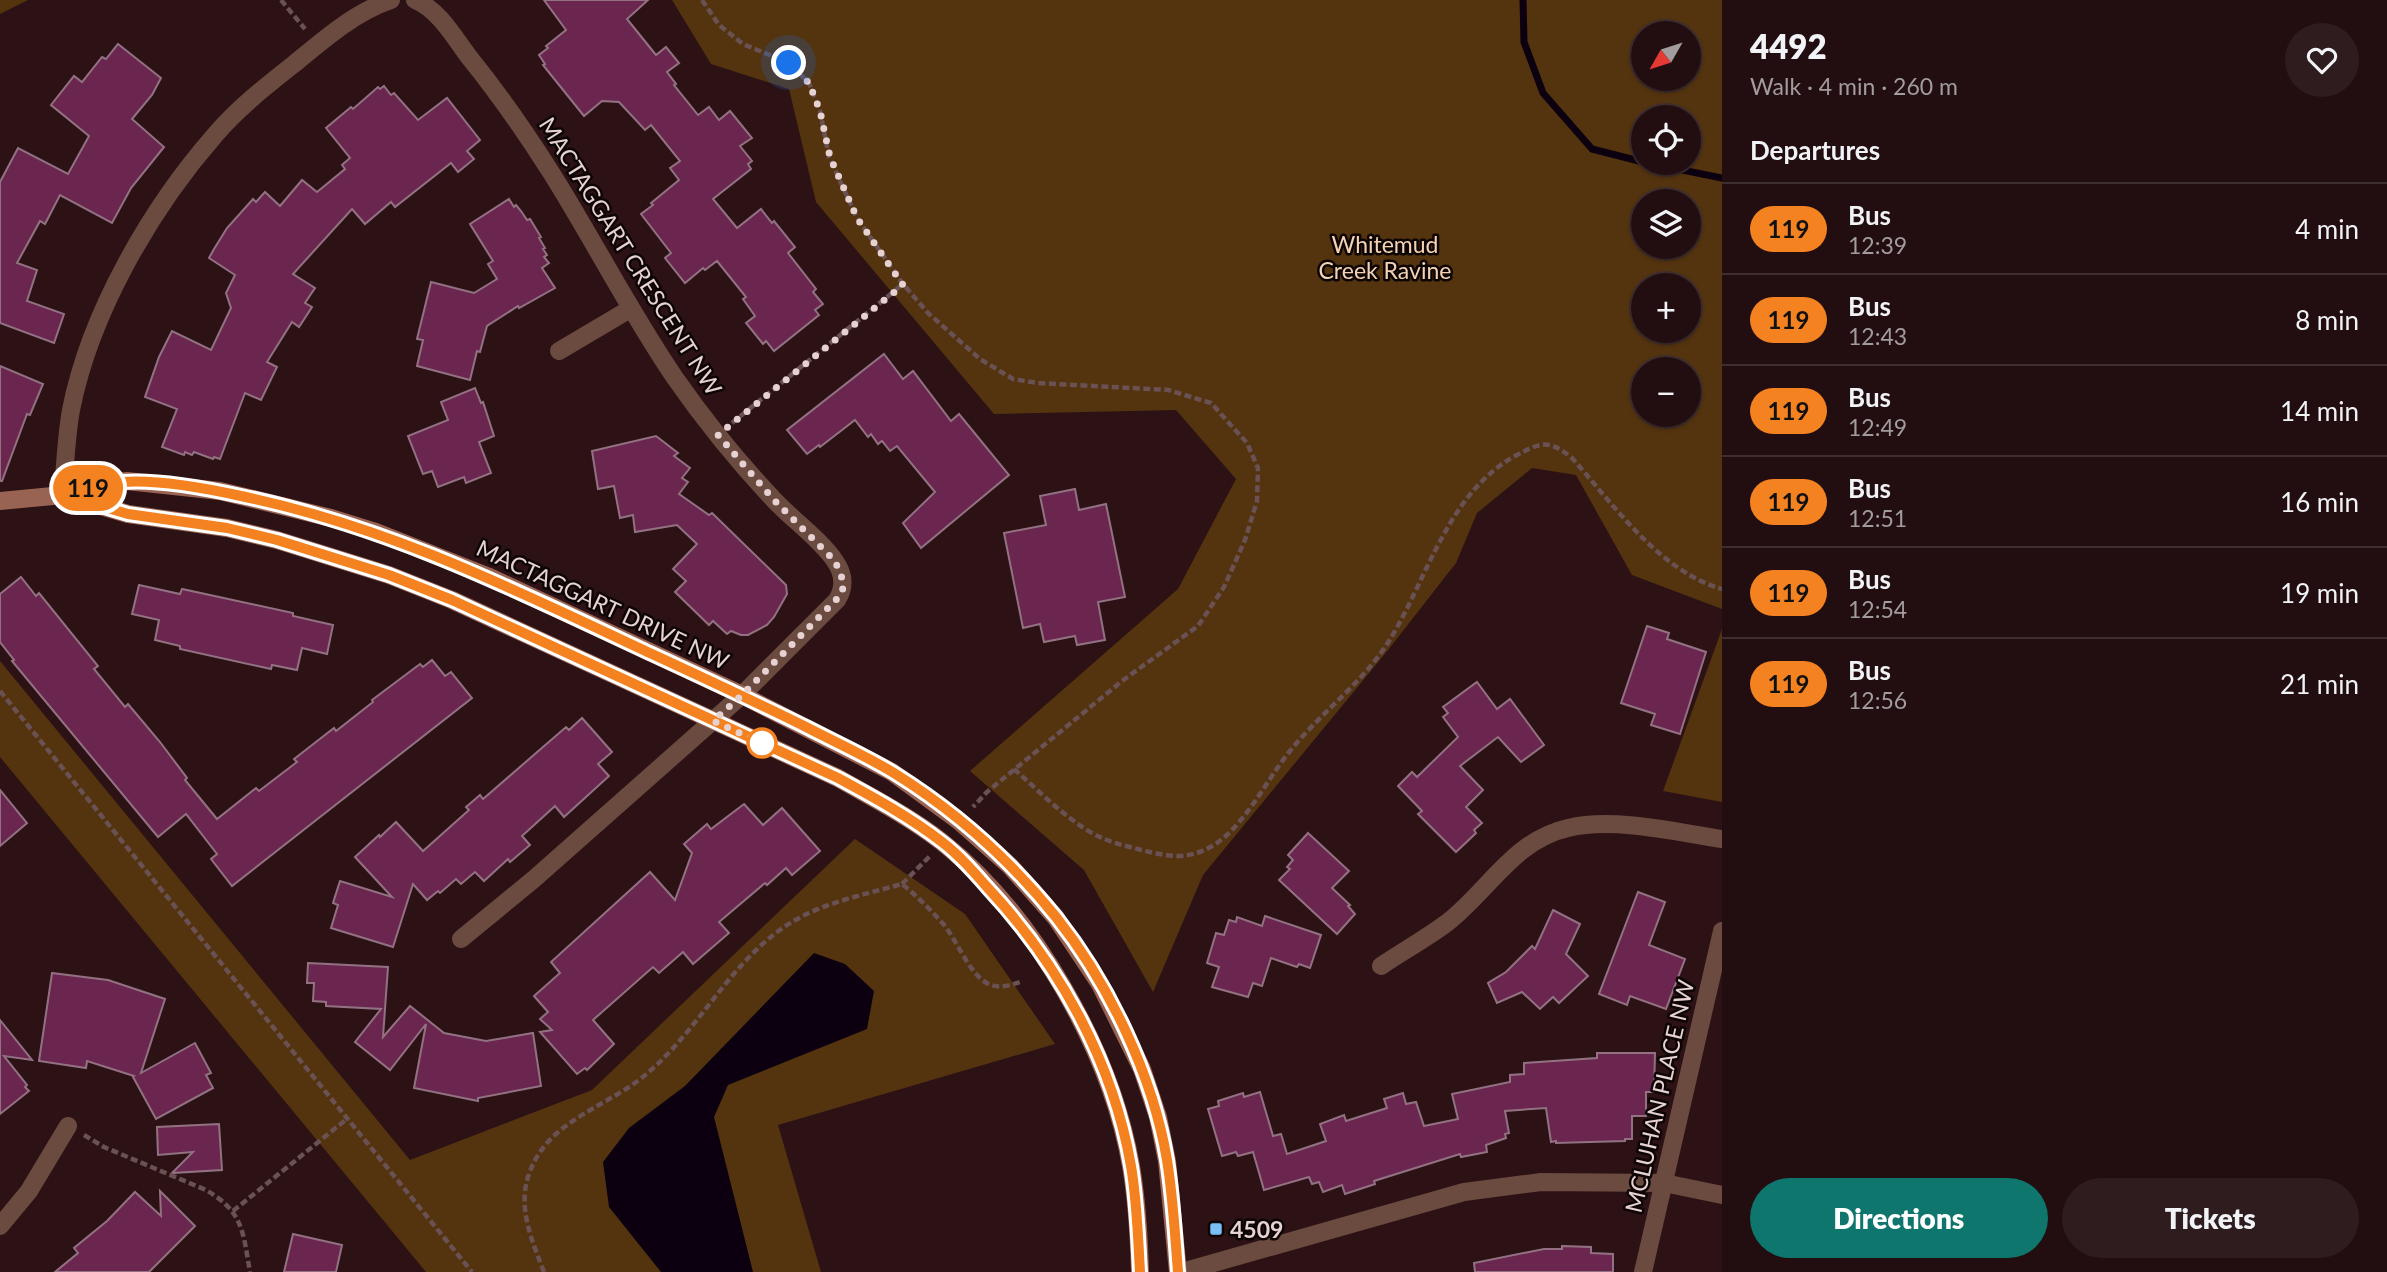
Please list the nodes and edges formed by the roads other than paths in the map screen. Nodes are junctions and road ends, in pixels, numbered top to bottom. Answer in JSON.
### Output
{"nodes":[{"id":1,"x":391,"y":0,"type":"edge"},
{"id":2,"x":415,"y":0,"type":"edge"},
{"id":3,"x":631,"y":309,"type":"junction"},
{"id":4,"x":559,"y":351,"type":"dead end"},
{"id":5,"x":64,"y":495,"type":"junction"},
{"id":6,"x":0,"y":501,"type":"edge"},
{"id":7,"x":742,"y":695,"type":"junction"},
{"id":8,"x":713,"y":721,"type":"junction"},
{"id":9,"x":1722,"y":839,"type":"edge"},
{"id":10,"x":1722,"y":930,"type":"edge"},
{"id":11,"x":461,"y":939,"type":"dead end"},
{"id":12,"x":1381,"y":966,"type":"dead end"},
{"id":13,"x":68,"y":1126,"type":"road end"},
{"id":14,"x":1664,"y":1183,"type":"junction"},
{"id":15,"x":1722,"y":1195,"type":"edge"},
{"id":16,"x":0,"y":1226,"type":"edge"},
{"id":17,"x":1140,"y":1272,"type":"edge"},
{"id":18,"x":1180,"y":1272,"type":"edge"},
{"id":19,"x":1643,"y":1272,"type":"edge"}],
"edges":[{"from":1,"to":5,"type":"street"},
{"from":2,"to":3,"type":"street","name":"MACTAGGART CRESCENT NW"},
{"from":3,"to":4,"type":"street"},
{"from":3,"to":7,"type":"street","name":"MACTAGGART CRESCENT NW"},
{"from":5,"to":6,"type":"street","name":"MACTAGGART DRIVE NW"},
{"from":5,"to":7,"type":"street","name":"MACTAGGART DRIVE NW"},
{"from":5,"to":8,"type":"street","name":"MACTAGGART DRIVE NW"},
{"from":7,"to":8,"type":"street","name":"MACTAGGART CRESCENT NW"},
{"from":7,"to":18,"type":"street","name":"MACTAGGART DRIVE NW"},
{"from":8,"to":11,"type":"street","name":"MACTAGGART CRESCENT NW"},
{"from":8,"to":17,"type":"street","name":"MACTAGGART DRIVE NW"},
{"from":9,"to":12,"type":"street"},
{"from":10,"to":14,"type":"street","name":"MCLUHAN PLACE NW"},
{"from":13,"to":16,"type":"street"},
{"from":14,"to":15,"type":"street"},
{"from":14,"to":18,"type":"street"},
{"from":14,"to":19,"type":"street","name":"MCLUHAN PLACE NW"}]}
